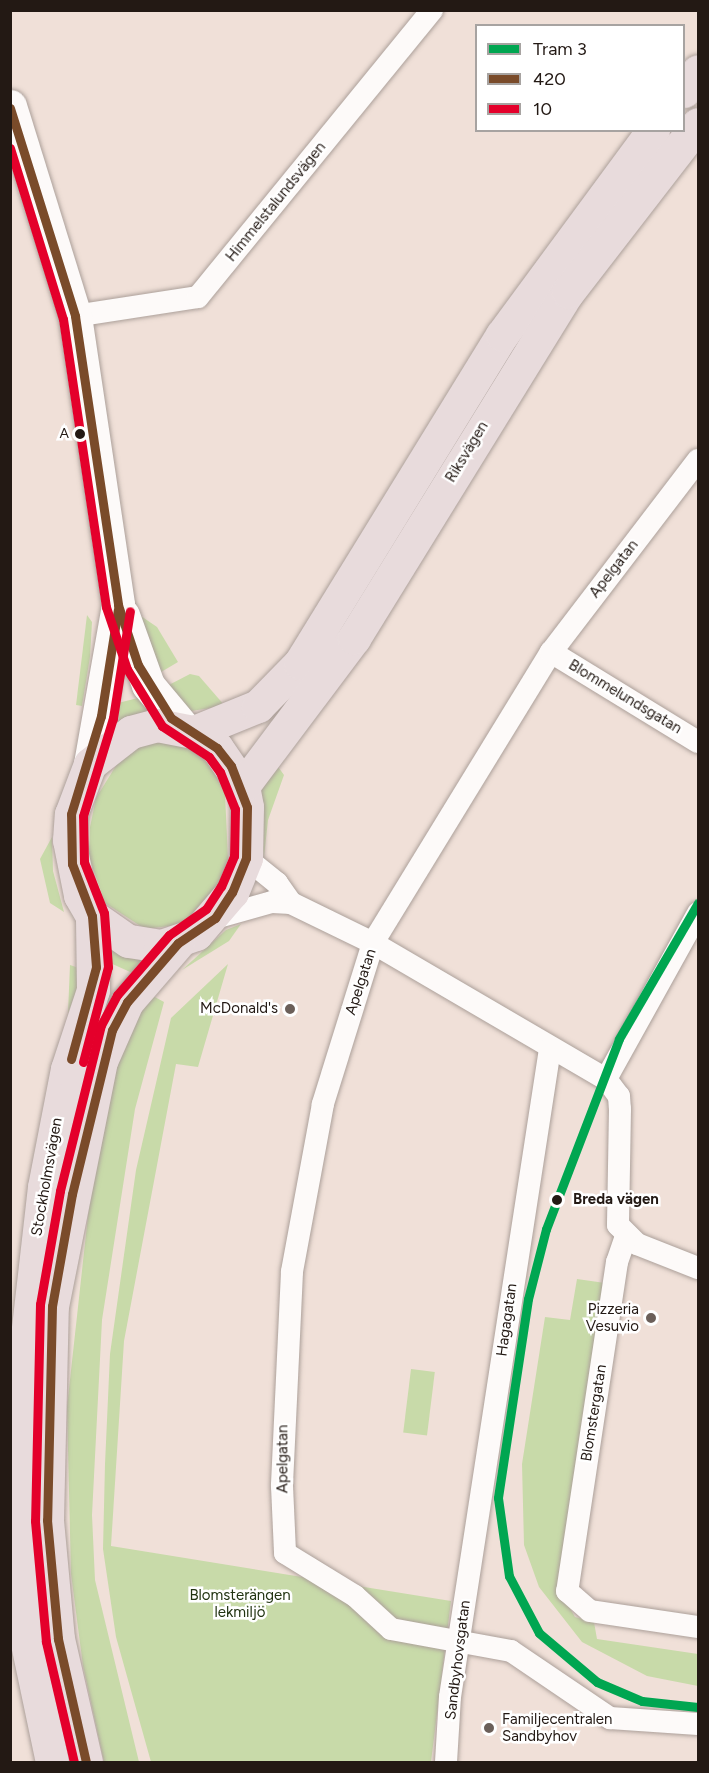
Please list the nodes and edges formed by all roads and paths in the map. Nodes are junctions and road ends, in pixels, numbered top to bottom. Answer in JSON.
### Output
{"nodes":[{"id":1,"x":432,"y":10,"type":"edge"},
{"id":2,"x":699,"y":71,"type":"edge"},
{"id":3,"x":685,"y":90,"type":"edge"},
{"id":4,"x":10,"y":106,"type":"edge"},
{"id":5,"x":699,"y":124,"type":"edge"},
{"id":6,"x":652,"y":132,"type":"edge"},
{"id":7,"x":75,"y":315,"type":"junction"},
{"id":8,"x":699,"y":460,"type":"edge"},
{"id":9,"x":118,"y":605,"type":"junction"},
{"id":10,"x":551,"y":652,"type":"junction"},
{"id":11,"x":189,"y":730,"type":"junction"},
{"id":12,"x":699,"y":742,"type":"edge"},
{"id":13,"x":90,"y":764,"type":"junction"},
{"id":14,"x":243,"y":786,"type":"junction"},
{"id":15,"x":246,"y":858,"type":"junction"},
{"id":16,"x":291,"y":903,"type":"junction"},
{"id":17,"x":699,"y":913,"type":"edge"},
{"id":18,"x":92,"y":916,"type":"junction"},
{"id":19,"x":215,"y":918,"type":"junction"},
{"id":20,"x":178,"y":943,"type":"junction"},
{"id":21,"x":373,"y":943,"type":"junction"},
{"id":22,"x":550,"y":1049,"type":"junction"},
{"id":23,"x":606,"y":1079,"type":"junction"},
{"id":24,"x":626,"y":1236,"type":"junction"},
{"id":25,"x":699,"y":1268,"type":"edge"},
{"id":26,"x":467,"y":1592,"type":"joint"},
{"id":27,"x":699,"y":1627,"type":"edge"},
{"id":28,"x":459,"y":1644,"type":"junction"},
{"id":29,"x":699,"y":1724,"type":"edge"},
{"id":30,"x":52,"y":1762,"type":"edge"},
{"id":31,"x":86,"y":1762,"type":"edge"},
{"id":32,"x":446,"y":1762,"type":"edge"}],
"edges":[{"from":1,"to":7,"type":"street","name":"Himmelstalundsvägen"},
{"from":2,"to":3,"type":"highway"},
{"from":4,"to":7,"type":"main road"},
{"from":5,"to":14,"type":"highway","name":"Riksvägen"},
{"from":6,"to":11,"type":"highway","name":"Riksvägen"},
{"from":7,"to":9,"type":"main road"},
{"from":8,"to":10,"type":"street","name":"Apelgatan"},
{"from":9,"to":11,"type":"main road"},
{"from":9,"to":13,"type":"main road"},
{"from":10,"to":12,"type":"street","name":"Blommelundsgatan"},
{"from":10,"to":21,"type":"street","name":"Apelgatan"},
{"from":11,"to":13,"type":"highway"},
{"from":11,"to":14,"type":"highway"},
{"from":13,"to":18,"type":"highway"},
{"from":14,"to":15,"type":"highway"},
{"from":15,"to":16,"type":"street"},
{"from":15,"to":19,"type":"highway"},
{"from":16,"to":19,"type":"street"},
{"from":16,"to":21,"type":"street"},
{"from":17,"to":23,"type":"street"},
{"from":18,"to":20,"type":"highway"},
{"from":18,"to":30,"type":"highway","name":"Stockholmsvägen"},
{"from":19,"to":20,"type":"highway"},
{"from":20,"to":31,"type":"highway","name":"Stockholmsvägen"},
{"from":21,"to":22,"type":"street"},
{"from":21,"to":28,"type":"street","name":"Apelgatan"},
{"from":22,"to":23,"type":"street"},
{"from":22,"to":26,"type":"street","name":"Hagagatan"},
{"from":23,"to":24,"type":"street"},
{"from":24,"to":25,"type":"street"},
{"from":24,"to":27,"type":"street","name":"Blomstergatan"},
{"from":26,"to":28,"type":"street","name":"Sandbyhovsgatan"},
{"from":28,"to":29,"type":"street"},
{"from":28,"to":32,"type":"street","name":"Sandbyhovsgatan"}]}
